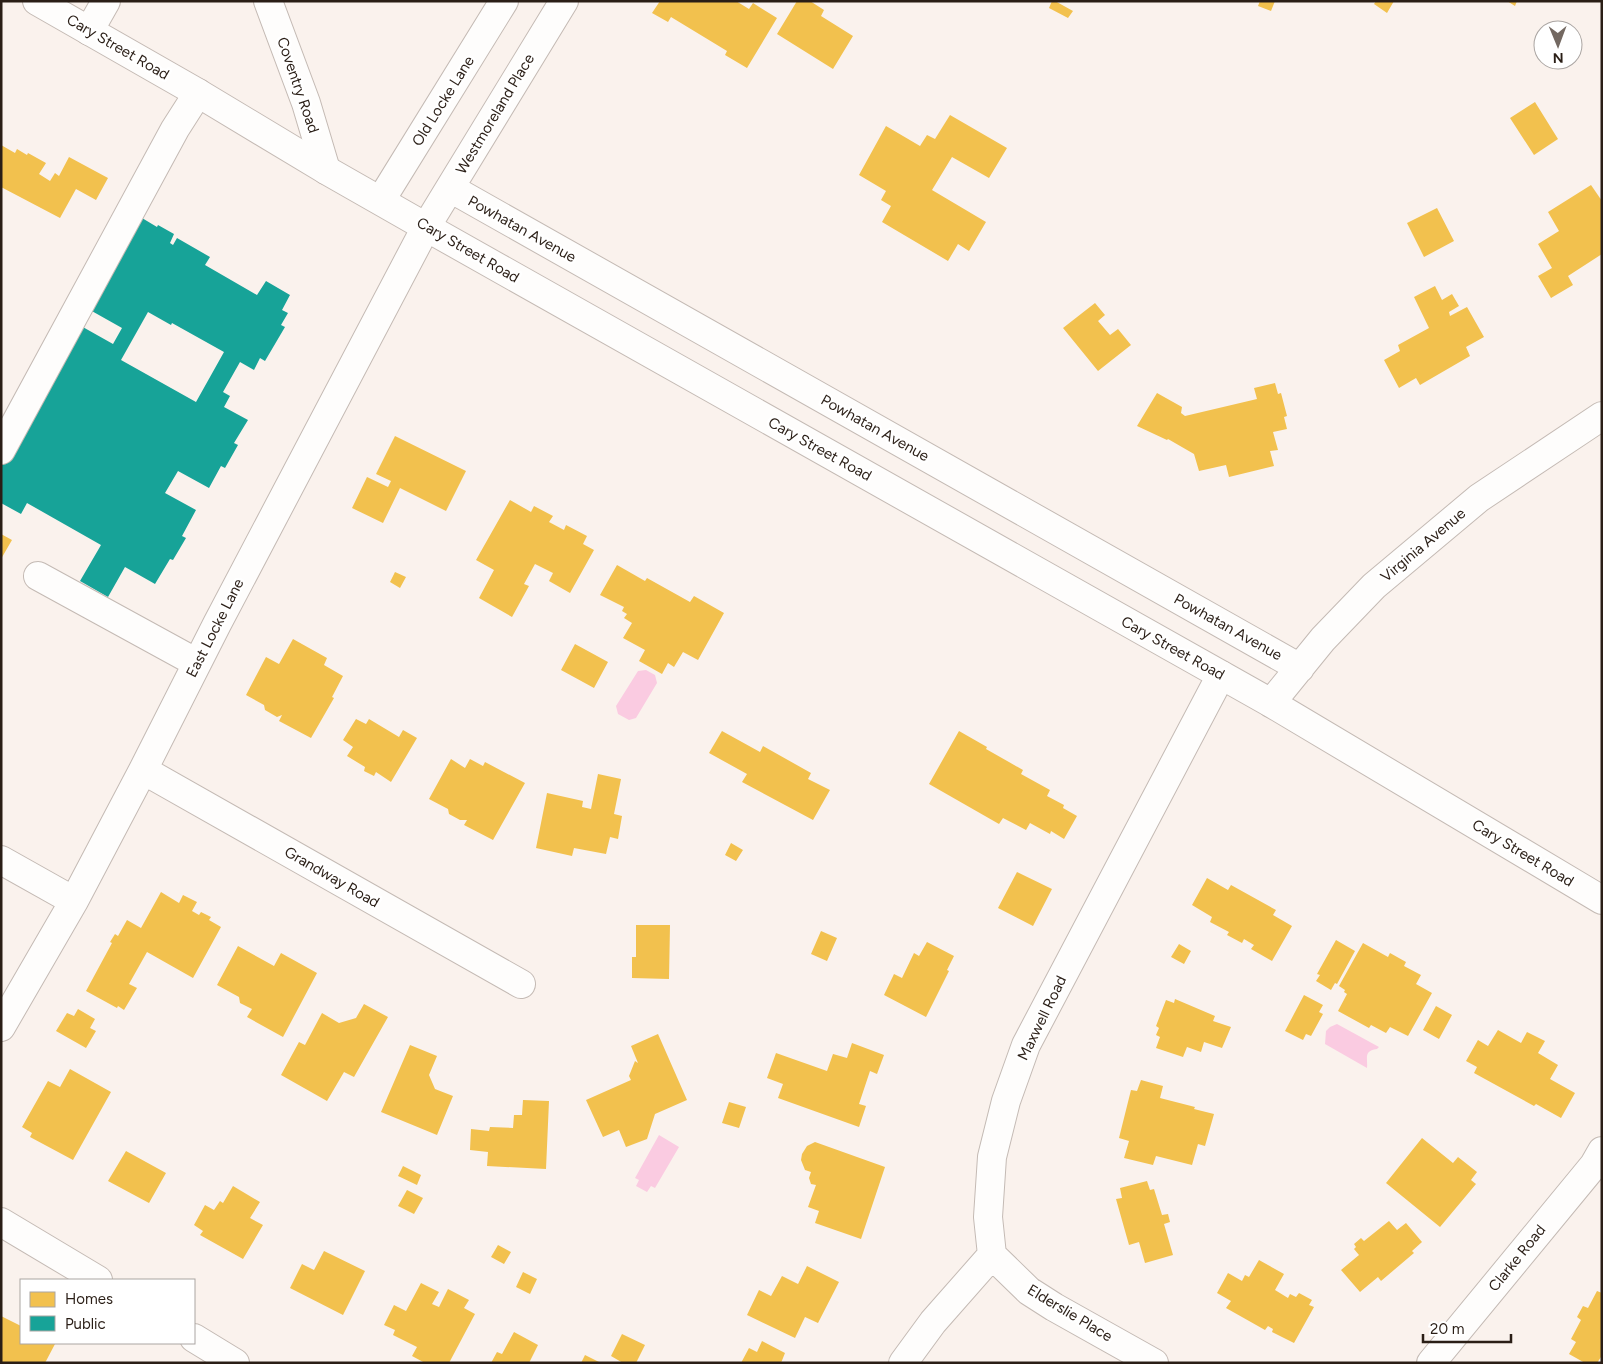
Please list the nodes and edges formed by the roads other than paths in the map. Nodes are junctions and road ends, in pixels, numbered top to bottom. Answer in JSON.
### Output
{"nodes":[{"id":1,"x":38,"y":1,"type":"edge"},
{"id":2,"x":106,"y":1,"type":"edge"},
{"id":3,"x":268,"y":1,"type":"edge"},
{"id":4,"x":504,"y":1,"type":"edge"},
{"id":5,"x":564,"y":1,"type":"edge"},
{"id":6,"x":89,"y":31,"type":"junction"},
{"id":7,"x":198,"y":93,"type":"junction"},
{"id":8,"x":326,"y":170,"type":"junction"},
{"id":9,"x":450,"y":188,"type":"junction"},
{"id":10,"x":381,"y":200,"type":"junction"},
{"id":11,"x":426,"y":227,"type":"junction"},
{"id":12,"x":1602,"y":416,"type":"edge"},
{"id":13,"x":1,"y":450,"type":"edge"},
{"id":14,"x":38,"y":576,"type":"dead end"},
{"id":15,"x":197,"y":663,"type":"junction"},
{"id":16,"x":1300,"y":668,"type":"junction"},
{"id":17,"x":1221,"y":675,"type":"junction"},
{"id":18,"x":1271,"y":703,"type":"junction"},
{"id":19,"x":143,"y":770,"type":"junction"},
{"id":20,"x":1,"y":860,"type":"edge"},
{"id":21,"x":1602,"y":900,"type":"edge"},
{"id":22,"x":74,"y":901,"type":"junction"},
{"id":23,"x":521,"y":984,"type":"dead end"},
{"id":24,"x":1,"y":1026,"type":"edge"},
{"id":25,"x":1602,"y":1151,"type":"edge"},
{"id":26,"x":1,"y":1222,"type":"edge"},
{"id":27,"x":992,"y":1256,"type":"junction"},
{"id":28,"x":96,"y":1279,"type":"edge"},
{"id":29,"x":195,"y":1339,"type":"edge"},
{"id":30,"x":235,"y":1363,"type":"edge"},
{"id":31,"x":903,"y":1363,"type":"edge"},
{"id":32,"x":1154,"y":1363,"type":"edge"},
{"id":33,"x":1431,"y":1363,"type":"edge"}],
"edges":[{"from":1,"to":6,"type":"street","name":"Cary Street Road"},
{"from":2,"to":6,"type":"street"},
{"from":3,"to":8,"type":"street","name":"Coventry Road"},
{"from":4,"to":10,"type":"street","name":"Old Locke Lane"},
{"from":5,"to":9,"type":"street","name":"Westmoreland Place"},
{"from":6,"to":7,"type":"street","name":"Cary Street Road"},
{"from":7,"to":8,"type":"street","name":"Cary Street Road"},
{"from":7,"to":13,"type":"street"},
{"from":8,"to":10,"type":"street","name":"Cary Street Road"},
{"from":9,"to":11,"type":"street","name":"Westmoreland Place"},
{"from":9,"to":16,"type":"street","name":"Powhatan Avenue"},
{"from":10,"to":11,"type":"street","name":"Cary Street Road"},
{"from":11,"to":15,"type":"street","name":"East Locke Lane"},
{"from":11,"to":17,"type":"street","name":"Cary Street Road"},
{"from":12,"to":16,"type":"street","name":"Virginia Avenue"},
{"from":14,"to":15,"type":"street"},
{"from":15,"to":19,"type":"street","name":"East Locke Lane"},
{"from":16,"to":18,"type":"street","name":"Virginia Avenue"},
{"from":17,"to":18,"type":"street","name":"Cary Street Road"},
{"from":17,"to":27,"type":"street","name":"Maxwell Road"},
{"from":18,"to":21,"type":"street","name":"Cary Street Road"},
{"from":19,"to":22,"type":"street","name":"East Locke Lane"},
{"from":19,"to":23,"type":"street","name":"Grandway Road"},
{"from":20,"to":22,"type":"street"},
{"from":22,"to":24,"type":"street","name":"East Locke Lane"},
{"from":25,"to":33,"type":"street","name":"Clarke Road"},
{"from":26,"to":28,"type":"street"},
{"from":27,"to":31,"type":"street"},
{"from":27,"to":32,"type":"street","name":"Elderslie Place"},
{"from":29,"to":30,"type":"street"}]}
